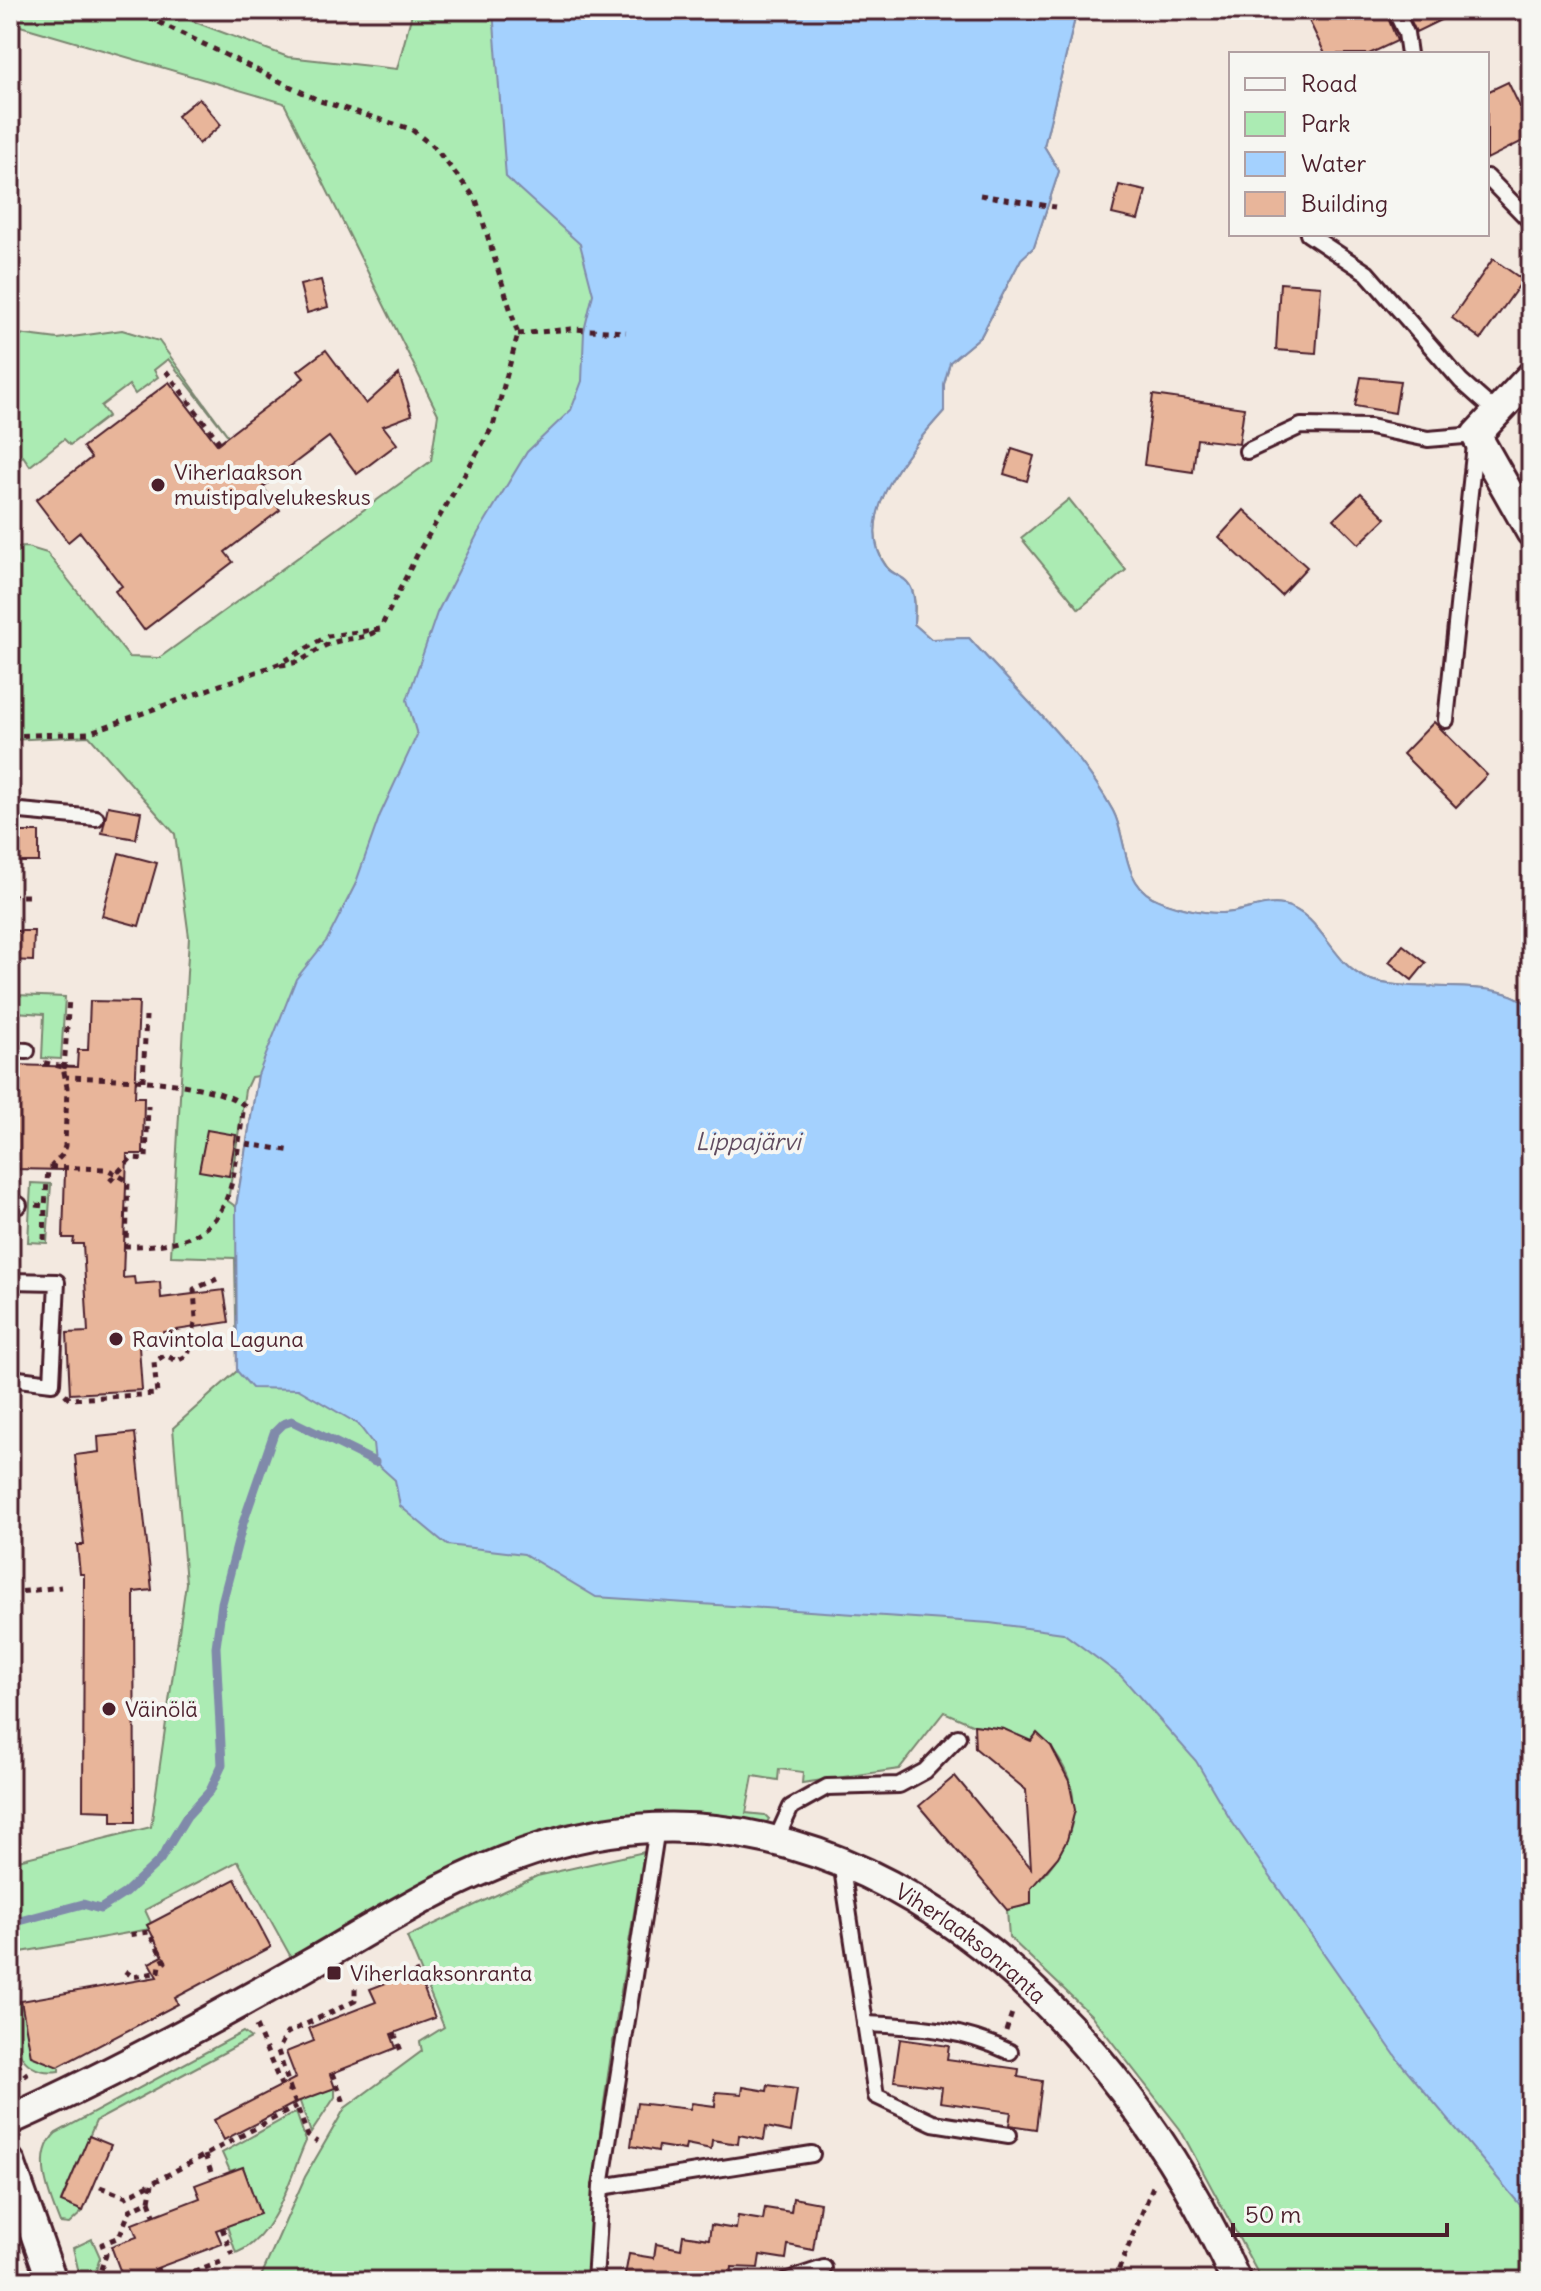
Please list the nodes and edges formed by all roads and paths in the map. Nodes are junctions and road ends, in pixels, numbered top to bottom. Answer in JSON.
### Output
{"nodes":[{"id":1,"x":134,"y":10,"type":"edge"},
{"id":2,"x":1395,"y":10,"type":"edge"},
{"id":3,"x":1409,"y":52,"type":"edge"},
{"id":4,"x":1489,"y":179,"type":"edge"},
{"id":5,"x":980,"y":195,"type":"dead end"},
{"id":6,"x":1055,"y":207,"type":"dead end"},
{"id":7,"x":1531,"y":222,"type":"edge"},
{"id":8,"x":1311,"y":236,"type":"edge"},
{"id":9,"x":626,"y":332,"type":"dead end"},
{"id":10,"x":518,"y":334,"type":"junction"},
{"id":11,"x":166,"y":371,"type":"dead end"},
{"id":12,"x":1531,"y":376,"type":"edge"},
{"id":13,"x":1497,"y":413,"type":"junction"},
{"id":14,"x":1476,"y":435,"type":"junction"},
{"id":15,"x":223,"y":447,"type":"dead end"},
{"id":16,"x":1247,"y":451,"type":"dead end"},
{"id":17,"x":1531,"y":532,"type":"edge"},
{"id":18,"x":1446,"y":720,"type":"dead end"},
{"id":19,"x":10,"y":736,"type":"edge"},
{"id":20,"x":10,"y":810,"type":"edge"},
{"id":21,"x":96,"y":818,"type":"dead end"},
{"id":22,"x":10,"y":896,"type":"edge"},
{"id":23,"x":30,"y":896,"type":"dead end"},
{"id":24,"x":69,"y":998,"type":"dead end"},
{"id":25,"x":146,"y":1016,"type":"dead end"},
{"id":26,"x":10,"y":1050,"type":"edge"},
{"id":27,"x":27,"y":1051,"type":"joint"},
{"id":28,"x":64,"y":1070,"type":"junction"},
{"id":29,"x":66,"y":1077,"type":"junction"},
{"id":30,"x":143,"y":1081,"type":"junction"},
{"id":31,"x":148,"y":1106,"type":"dead end"},
{"id":32,"x":246,"y":1144,"type":"dead end"},
{"id":33,"x":293,"y":1151,"type":"dead end"},
{"id":34,"x":50,"y":1167,"type":"junction"},
{"id":35,"x":116,"y":1174,"type":"junction"},
{"id":36,"x":110,"y":1181,"type":"dead end"},
{"id":37,"x":14,"y":1204,"type":"edge"},
{"id":38,"x":45,"y":1206,"type":"junction"},
{"id":39,"x":44,"y":1240,"type":"dead end"},
{"id":40,"x":217,"y":1279,"type":"dead end"},
{"id":41,"x":10,"y":1281,"type":"edge"},
{"id":42,"x":10,"y":1378,"type":"edge"},
{"id":43,"x":52,"y":1383,"type":"junction"},
{"id":44,"x":61,"y":1587,"type":"dead end"},
{"id":45,"x":10,"y":1593,"type":"edge"},
{"id":46,"x":958,"y":1737,"type":"dead end"},
{"id":47,"x":657,"y":1828,"type":"junction"},
{"id":48,"x":776,"y":1840,"type":"junction"},
{"id":49,"x":841,"y":1862,"type":"junction"},
{"id":50,"x":128,"y":1935,"type":"dead end"},
{"id":51,"x":167,"y":1963,"type":"dead end"},
{"id":52,"x":125,"y":1971,"type":"dead end"},
{"id":53,"x":163,"y":1975,"type":"dead end"},
{"id":54,"x":385,"y":1975,"type":"dead end"},
{"id":55,"x":388,"y":1982,"type":"dead end"},
{"id":56,"x":355,"y":1985,"type":"dead end"},
{"id":57,"x":253,"y":2019,"type":"dead end"},
{"id":58,"x":865,"y":2024,"type":"junction"},
{"id":59,"x":394,"y":2033,"type":"dead end"},
{"id":60,"x":401,"y":2051,"type":"dead end"},
{"id":61,"x":1010,"y":2052,"type":"dead end"},
{"id":62,"x":333,"y":2073,"type":"dead end"},
{"id":63,"x":291,"y":2091,"type":"junction"},
{"id":64,"x":344,"y":2103,"type":"dead end"},
{"id":65,"x":297,"y":2106,"type":"junction"},
{"id":66,"x":10,"y":2120,"type":"edge"},
{"id":67,"x":1009,"y":2135,"type":"dead end"},
{"id":68,"x":317,"y":2142,"type":"dead end"},
{"id":69,"x":812,"y":2154,"type":"dead end"},
{"id":70,"x":205,"y":2155,"type":"junction"},
{"id":71,"x":10,"y":2162,"type":"edge"},
{"id":72,"x":1159,"y":2172,"type":"dead end"},
{"id":73,"x":213,"y":2178,"type":"dead end"},
{"id":74,"x":153,"y":2183,"type":"junction"},
{"id":75,"x":100,"y":2187,"type":"dead end"},
{"id":76,"x":601,"y":2187,"type":"junction"},
{"id":77,"x":149,"y":2201,"type":"junction"},
{"id":78,"x":154,"y":2215,"type":"dead end"},
{"id":79,"x":222,"y":2228,"type":"dead end"},
{"id":80,"x":232,"y":2255,"type":"dead end"},
{"id":81,"x":221,"y":2262,"type":"dead end"},
{"id":82,"x":157,"y":2268,"type":"dead end"},
{"id":83,"x":824,"y":2268,"type":"dead end"},
{"id":84,"x":52,"y":2281,"type":"edge"},
{"id":85,"x":97,"y":2281,"type":"edge"},
{"id":86,"x":161,"y":2281,"type":"edge"},
{"id":87,"x":171,"y":2281,"type":"edge"},
{"id":88,"x":595,"y":2281,"type":"edge"},
{"id":89,"x":785,"y":2281,"type":"edge"},
{"id":90,"x":1114,"y":2281,"type":"edge"},
{"id":91,"x":1236,"y":2281,"type":"edge"}],
"edges":[{"from":1,"to":10,"type":"path"},
{"from":2,"to":3,"type":"lane"},
{"from":4,"to":7,"type":"lane"},
{"from":5,"to":6,"type":"path"},
{"from":8,"to":13,"type":"lane"},
{"from":9,"to":10,"type":"path"},
{"from":10,"to":19,"type":"path"},
{"from":11,"to":15,"type":"path"},
{"from":12,"to":13,"type":"street"},
{"from":13,"to":14,"type":"street"},
{"from":14,"to":16,"type":"lane"},
{"from":14,"to":17,"type":"street"},
{"from":14,"to":18,"type":"lane"},
{"from":20,"to":21,"type":"lane"},
{"from":22,"to":23,"type":"path"},
{"from":24,"to":28,"type":"path"},
{"from":25,"to":30,"type":"path"},
{"from":26,"to":27,"type":"lane"},
{"from":27,"to":28,"type":"path"},
{"from":28,"to":29,"type":"path"},
{"from":29,"to":30,"type":"path"},
{"from":29,"to":34,"type":"path"},
{"from":30,"to":35,"type":"path"},
{"from":31,"to":35,"type":"path"},
{"from":32,"to":33,"type":"path"},
{"from":34,"to":35,"type":"path"},
{"from":34,"to":38,"type":"path"},
{"from":35,"to":36,"type":"path"},
{"from":37,"to":38,"type":"path"},
{"from":38,"to":39,"type":"path"},
{"from":40,"to":43,"type":"path"},
{"from":41,"to":43,"type":"lane"},
{"from":42,"to":43,"type":"lane"},
{"from":44,"to":45,"type":"path"},
{"from":46,"to":48,"type":"lane"},
{"from":47,"to":48,"type":"street","name":"Viherlaaksonranta"},
{"from":47,"to":66,"type":"street","name":"Viherlaaksonranta"},
{"from":47,"to":76,"type":"lane"},
{"from":48,"to":49,"type":"street","name":"Viherlaaksonranta"},
{"from":49,"to":58,"type":"lane"},
{"from":49,"to":91,"type":"street","name":"Viherlaaksonranta"},
{"from":50,"to":52,"type":"path"},
{"from":51,"to":53,"type":"path"},
{"from":54,"to":55,"type":"path"},
{"from":56,"to":63,"type":"path"},
{"from":57,"to":63,"type":"path"},
{"from":58,"to":61,"type":"lane"},
{"from":58,"to":67,"type":"lane"},
{"from":59,"to":60,"type":"path"},
{"from":62,"to":64,"type":"path"},
{"from":63,"to":65,"type":"path"},
{"from":65,"to":68,"type":"path"},
{"from":65,"to":70,"type":"path"},
{"from":69,"to":76,"type":"lane"},
{"from":70,"to":73,"type":"path"},
{"from":70,"to":74,"type":"path"},
{"from":71,"to":84,"type":"street"},
{"from":72,"to":90,"type":"path"},
{"from":74,"to":75,"type":"path"},
{"from":74,"to":77,"type":"path"},
{"from":76,"to":88,"type":"lane"},
{"from":77,"to":78,"type":"path"},
{"from":77,"to":85,"type":"path"},
{"from":79,"to":80,"type":"path"},
{"from":81,"to":87,"type":"path"},
{"from":82,"to":86,"type":"path"},
{"from":83,"to":89,"type":"lane"}]}
